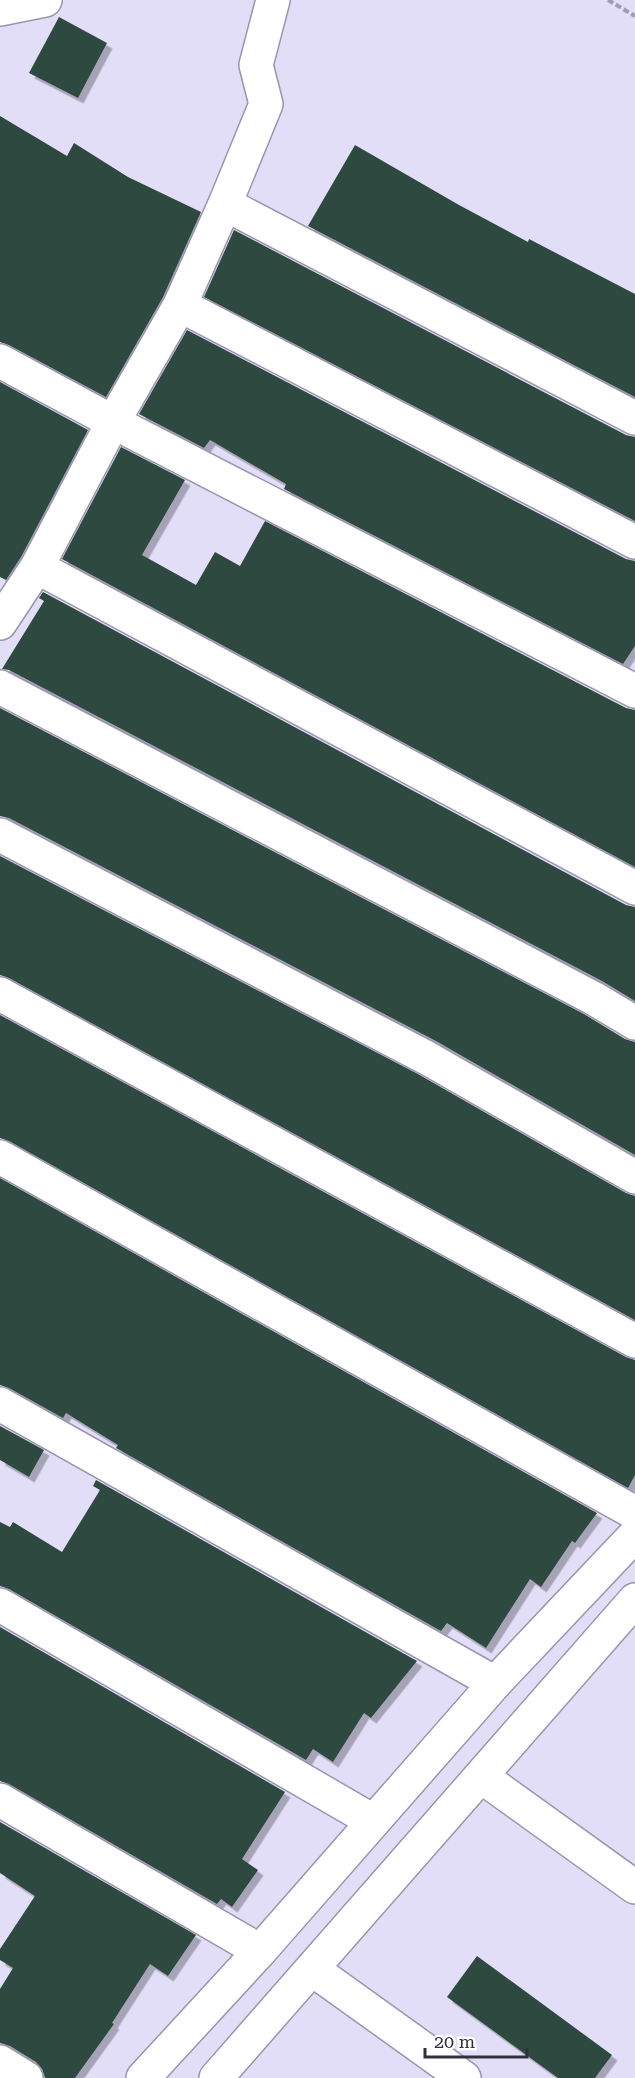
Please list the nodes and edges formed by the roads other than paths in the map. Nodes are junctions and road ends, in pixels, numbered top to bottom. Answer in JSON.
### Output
{"nodes":[{"id":1,"x":40,"y":0,"type":"edge"},
{"id":2,"x":273,"y":0,"type":"edge"},
{"id":3,"x":0,"y":9,"type":"edge"},
{"id":4,"x":225,"y":204,"type":"junction"},
{"id":5,"x":180,"y":305,"type":"junction"},
{"id":6,"x":0,"y":361,"type":"edge"},
{"id":7,"x":635,"y":418,"type":"edge"},
{"id":8,"x":113,"y":422,"type":"junction"},
{"id":9,"x":635,"y":542,"type":"edge"},
{"id":10,"x":37,"y":567,"type":"junction"},
{"id":11,"x":0,"y":623,"type":"edge"},
{"id":12,"x":0,"y":687,"type":"edge"},
{"id":13,"x":635,"y":691,"type":"edge"},
{"id":14,"x":0,"y":835,"type":"edge"},
{"id":15,"x":635,"y":888,"type":"edge"},
{"id":16,"x":0,"y":994,"type":"edge"},
{"id":17,"x":635,"y":1023,"type":"edge"},
{"id":18,"x":0,"y":1157,"type":"edge"},
{"id":19,"x":635,"y":1177,"type":"edge"},
{"id":20,"x":635,"y":1341,"type":"edge"},
{"id":21,"x":0,"y":1404,"type":"edge"},
{"id":22,"x":635,"y":1514,"type":"edge"},
{"id":23,"x":635,"y":1535,"type":"edge"},
{"id":24,"x":635,"y":1600,"type":"edge"},
{"id":25,"x":0,"y":1605,"type":"edge"},
{"id":26,"x":495,"y":1683,"type":"junction"},
{"id":27,"x":482,"y":1777,"type":"junction"},
{"id":28,"x":0,"y":1800,"type":"edge"},
{"id":29,"x":373,"y":1821,"type":"junction"},
{"id":30,"x":635,"y":1887,"type":"edge"},
{"id":31,"x":260,"y":1951,"type":"junction"},
{"id":32,"x":312,"y":1970,"type":"junction"},
{"id":33,"x":0,"y":2062,"type":"edge"},
{"id":34,"x":26,"y":2078,"type":"edge"},
{"id":35,"x":143,"y":2078,"type":"edge"},
{"id":36,"x":216,"y":2078,"type":"edge"},
{"id":37,"x":464,"y":2078,"type":"edge"}],
"edges":[{"from":1,"to":3,"type":"street"},
{"from":2,"to":4,"type":"street"},
{"from":4,"to":5,"type":"street"},
{"from":4,"to":7,"type":"street"},
{"from":5,"to":8,"type":"street"},
{"from":5,"to":9,"type":"street"},
{"from":6,"to":8,"type":"street"},
{"from":8,"to":10,"type":"street"},
{"from":8,"to":13,"type":"street"},
{"from":10,"to":11,"type":"street"},
{"from":10,"to":15,"type":"street"},
{"from":12,"to":17,"type":"street"},
{"from":14,"to":19,"type":"street"},
{"from":16,"to":20,"type":"street"},
{"from":18,"to":22,"type":"street"},
{"from":21,"to":26,"type":"street"},
{"from":23,"to":26,"type":"street"},
{"from":24,"to":27,"type":"street"},
{"from":25,"to":29,"type":"street"},
{"from":26,"to":29,"type":"street"},
{"from":27,"to":30,"type":"street"},
{"from":27,"to":32,"type":"street"},
{"from":28,"to":31,"type":"street"},
{"from":29,"to":31,"type":"street"},
{"from":31,"to":35,"type":"street"},
{"from":32,"to":36,"type":"street"},
{"from":32,"to":37,"type":"street"},
{"from":33,"to":34,"type":"street"}]}
